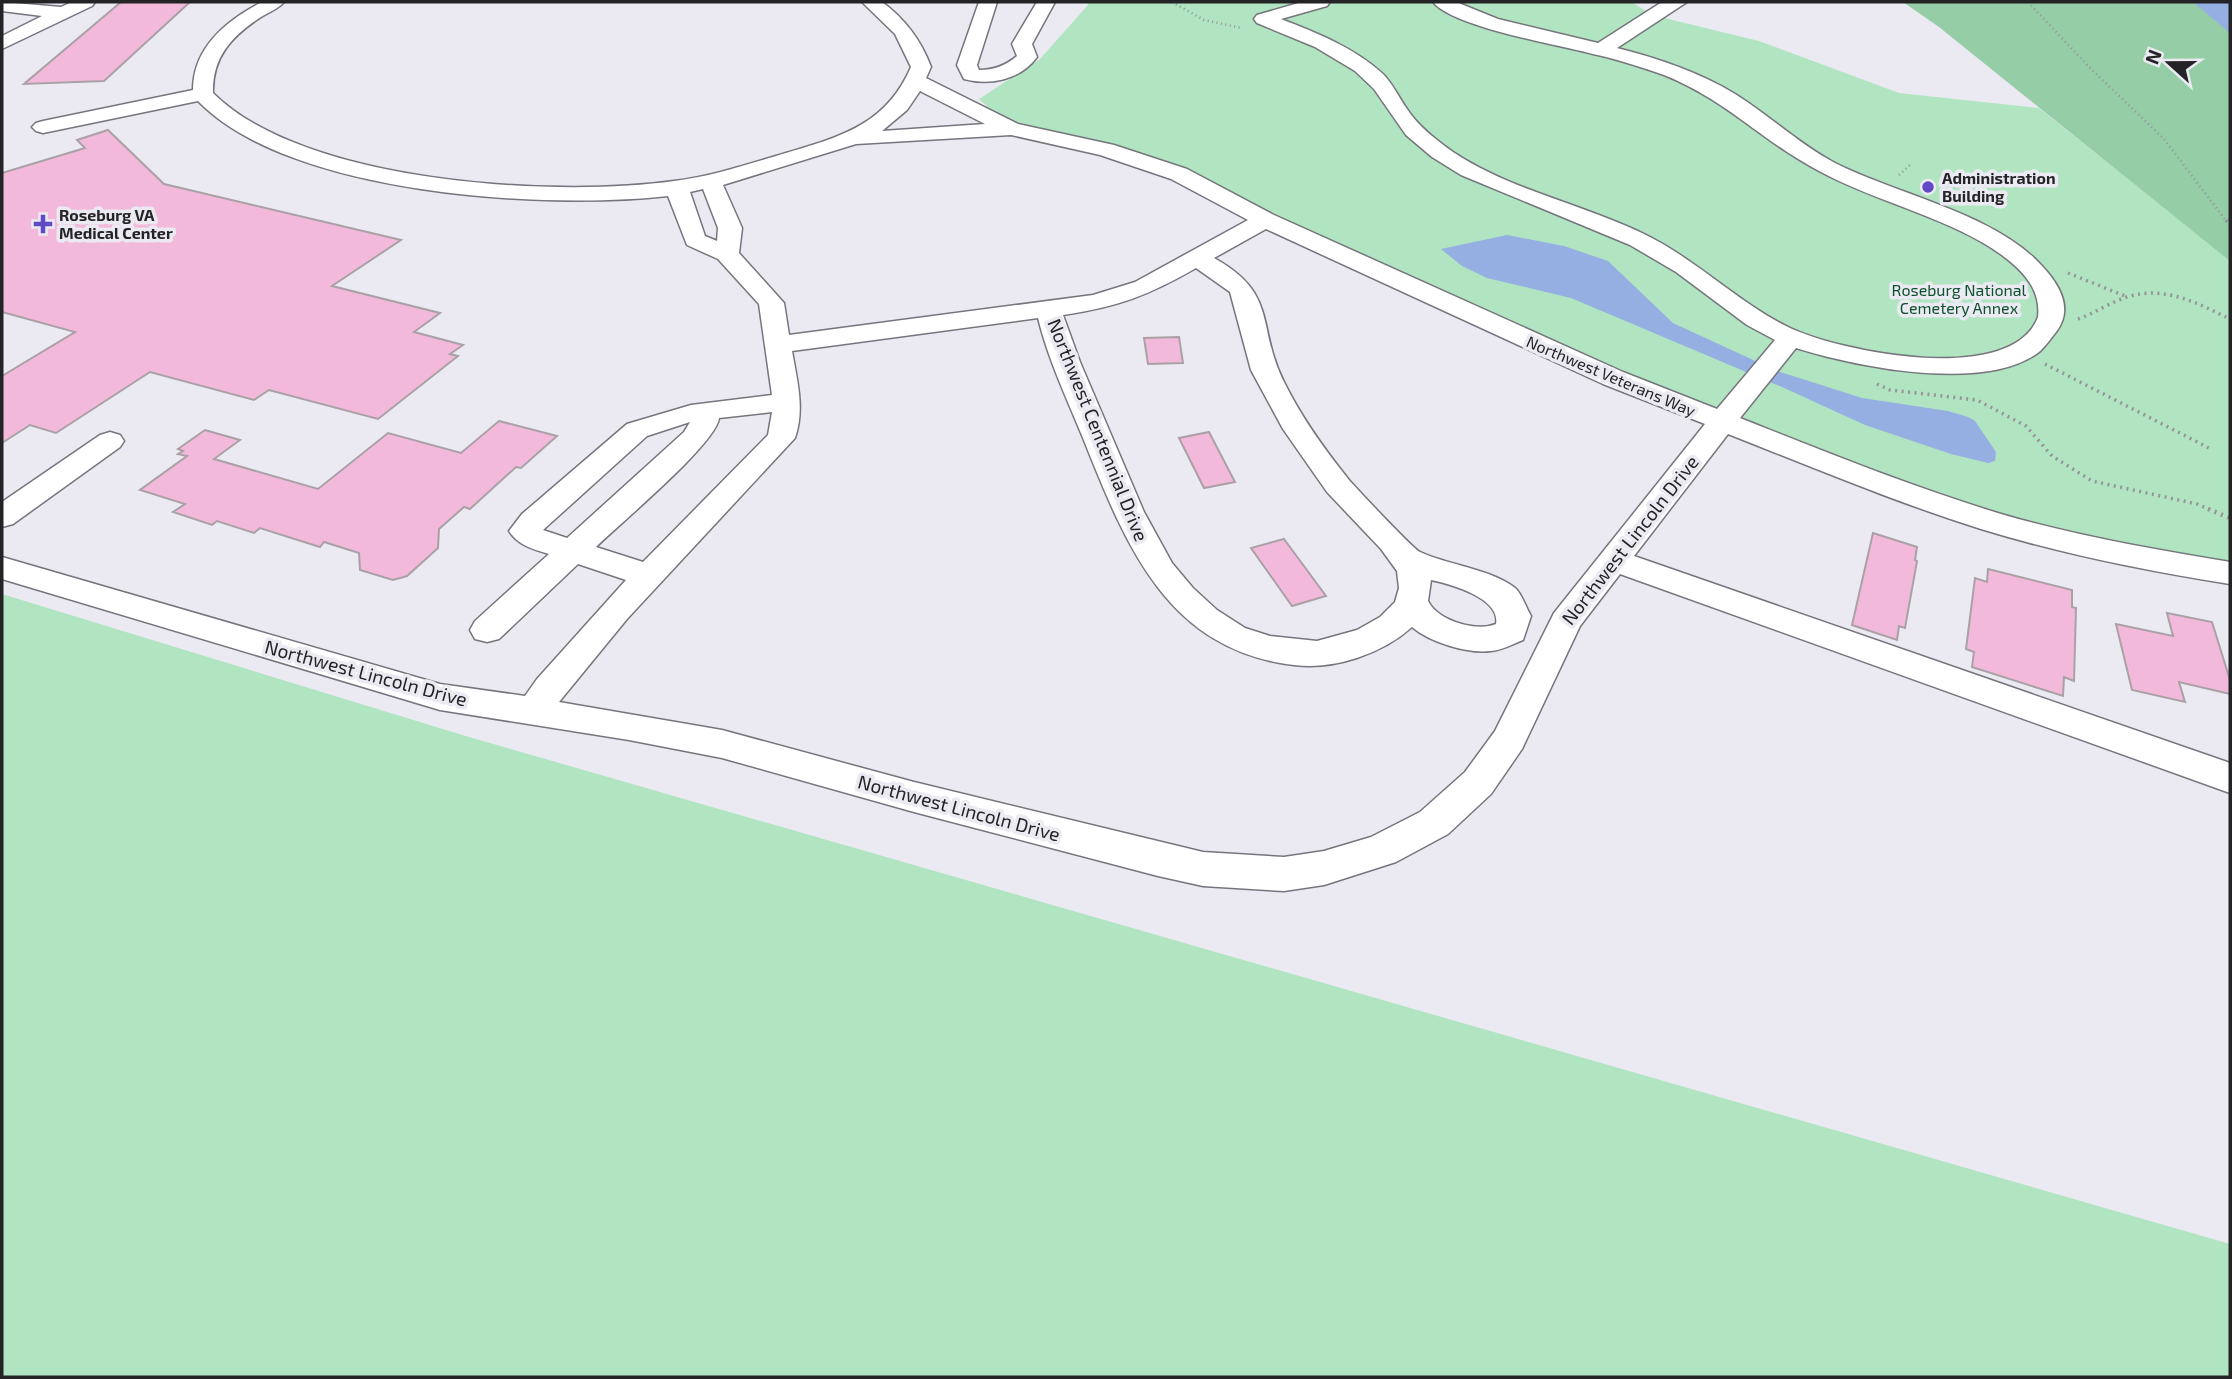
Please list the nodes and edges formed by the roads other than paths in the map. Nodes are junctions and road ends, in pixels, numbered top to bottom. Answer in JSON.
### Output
{"nodes":[{"id":1,"x":86,"y":2,"type":"edge"},
{"id":2,"x":275,"y":2,"type":"edge"},
{"id":3,"x":871,"y":2,"type":"edge"},
{"id":4,"x":988,"y":2,"type":"edge"},
{"id":5,"x":1046,"y":2,"type":"edge"},
{"id":6,"x":1321,"y":2,"type":"edge"},
{"id":7,"x":1442,"y":2,"type":"edge"},
{"id":8,"x":1678,"y":2,"type":"edge"},
{"id":9,"x":11,"y":5,"type":"edge"},
{"id":10,"x":62,"y":13,"type":"junction"},
{"id":11,"x":2,"y":43,"type":"edge"},
{"id":12,"x":1601,"y":50,"type":"junction"},
{"id":13,"x":917,"y":82,"type":"junction"},
{"id":14,"x":203,"y":94,"type":"junction"},
{"id":15,"x":43,"y":127,"type":"dead end"},
{"id":16,"x":1011,"y":130,"type":"junction"},
{"id":17,"x":848,"y":141,"type":"junction"},
{"id":18,"x":709,"y":180,"type":"junction"},
{"id":19,"x":677,"y":188,"type":"junction"},
{"id":20,"x":1266,"y":220,"type":"junction"},
{"id":21,"x":727,"y":254,"type":"junction"},
{"id":22,"x":1196,"y":258,"type":"junction"},
{"id":23,"x":1049,"y":309,"type":"junction"},
{"id":24,"x":1791,"y":338,"type":"junction"},
{"id":25,"x":778,"y":345,"type":"junction"},
{"id":26,"x":787,"y":402,"type":"junction"},
{"id":27,"x":705,"y":412,"type":"junction"},
{"id":28,"x":1721,"y":423,"type":"junction"},
{"id":29,"x":110,"y":441,"type":"dead end"},
{"id":30,"x":2,"y":517,"type":"edge"},
{"id":31,"x":572,"y":551,"type":"junction"},
{"id":32,"x":1403,"y":558,"type":"junction"},
{"id":33,"x":1613,"y":560,"type":"junction"},
{"id":34,"x":2,"y":568,"type":"edge"},
{"id":35,"x":2230,"y":573,"type":"edge"},
{"id":36,"x":649,"y":576,"type":"junction"},
{"id":37,"x":1412,"y":601,"type":"junction"},
{"id":38,"x":487,"y":630,"type":"dead end"},
{"id":39,"x":533,"y":712,"type":"junction"},
{"id":40,"x":2230,"y":778,"type":"edge"}],
"edges":[{"from":1,"to":10,"type":"street"},
{"from":2,"to":14,"type":"street"},
{"from":3,"to":13,"type":"street"},
{"from":4,"to":5,"type":"street"},
{"from":6,"to":24,"type":"street"},
{"from":7,"to":12,"type":"street"},
{"from":8,"to":12,"type":"street"},
{"from":9,"to":10,"type":"street"},
{"from":10,"to":11,"type":"street"},
{"from":12,"to":24,"type":"street"},
{"from":13,"to":16,"type":"street","name":"Northwest Veterans Way"},
{"from":13,"to":17,"type":"street","name":"Northwest Veterans Way"},
{"from":14,"to":15,"type":"street"},
{"from":14,"to":19,"type":"street","name":"Northwest Veterans Way"},
{"from":16,"to":17,"type":"street","name":"Northwest Veterans Way"},
{"from":16,"to":20,"type":"street","name":"Northwest Veterans Way"},
{"from":17,"to":18,"type":"street","name":"Northwest Veterans Way"},
{"from":18,"to":19,"type":"street","name":"Northwest Veterans Way"},
{"from":18,"to":21,"type":"street"},
{"from":19,"to":21,"type":"street"},
{"from":20,"to":22,"type":"street","name":"Northwest Centennial Drive"},
{"from":20,"to":28,"type":"street","name":"Northwest Veterans Way"},
{"from":21,"to":25,"type":"street"},
{"from":22,"to":23,"type":"street","name":"Northwest Centennial Drive"},
{"from":22,"to":32,"type":"street"},
{"from":23,"to":25,"type":"street"},
{"from":23,"to":37,"type":"street","name":"Northwest Centennial Drive"},
{"from":24,"to":28,"type":"street","name":"Northwest Lincoln Drive"},
{"from":25,"to":26,"type":"street"},
{"from":26,"to":27,"type":"street"},
{"from":26,"to":36,"type":"street"},
{"from":27,"to":31,"type":"street"},
{"from":27,"to":31,"type":"street"},
{"from":28,"to":33,"type":"street","name":"Northwest Lincoln Drive"},
{"from":28,"to":35,"type":"street","name":"Northwest Veterans Way"},
{"from":29,"to":30,"type":"street"},
{"from":31,"to":36,"type":"street"},
{"from":31,"to":38,"type":"street"},
{"from":32,"to":37,"type":"street"},
{"from":32,"to":37,"type":"street"},
{"from":33,"to":39,"type":"street","name":"Northwest Lincoln Drive"},
{"from":33,"to":40,"type":"street"},
{"from":34,"to":39,"type":"street","name":"Northwest Lincoln Drive"},
{"from":36,"to":39,"type":"street"}]}
